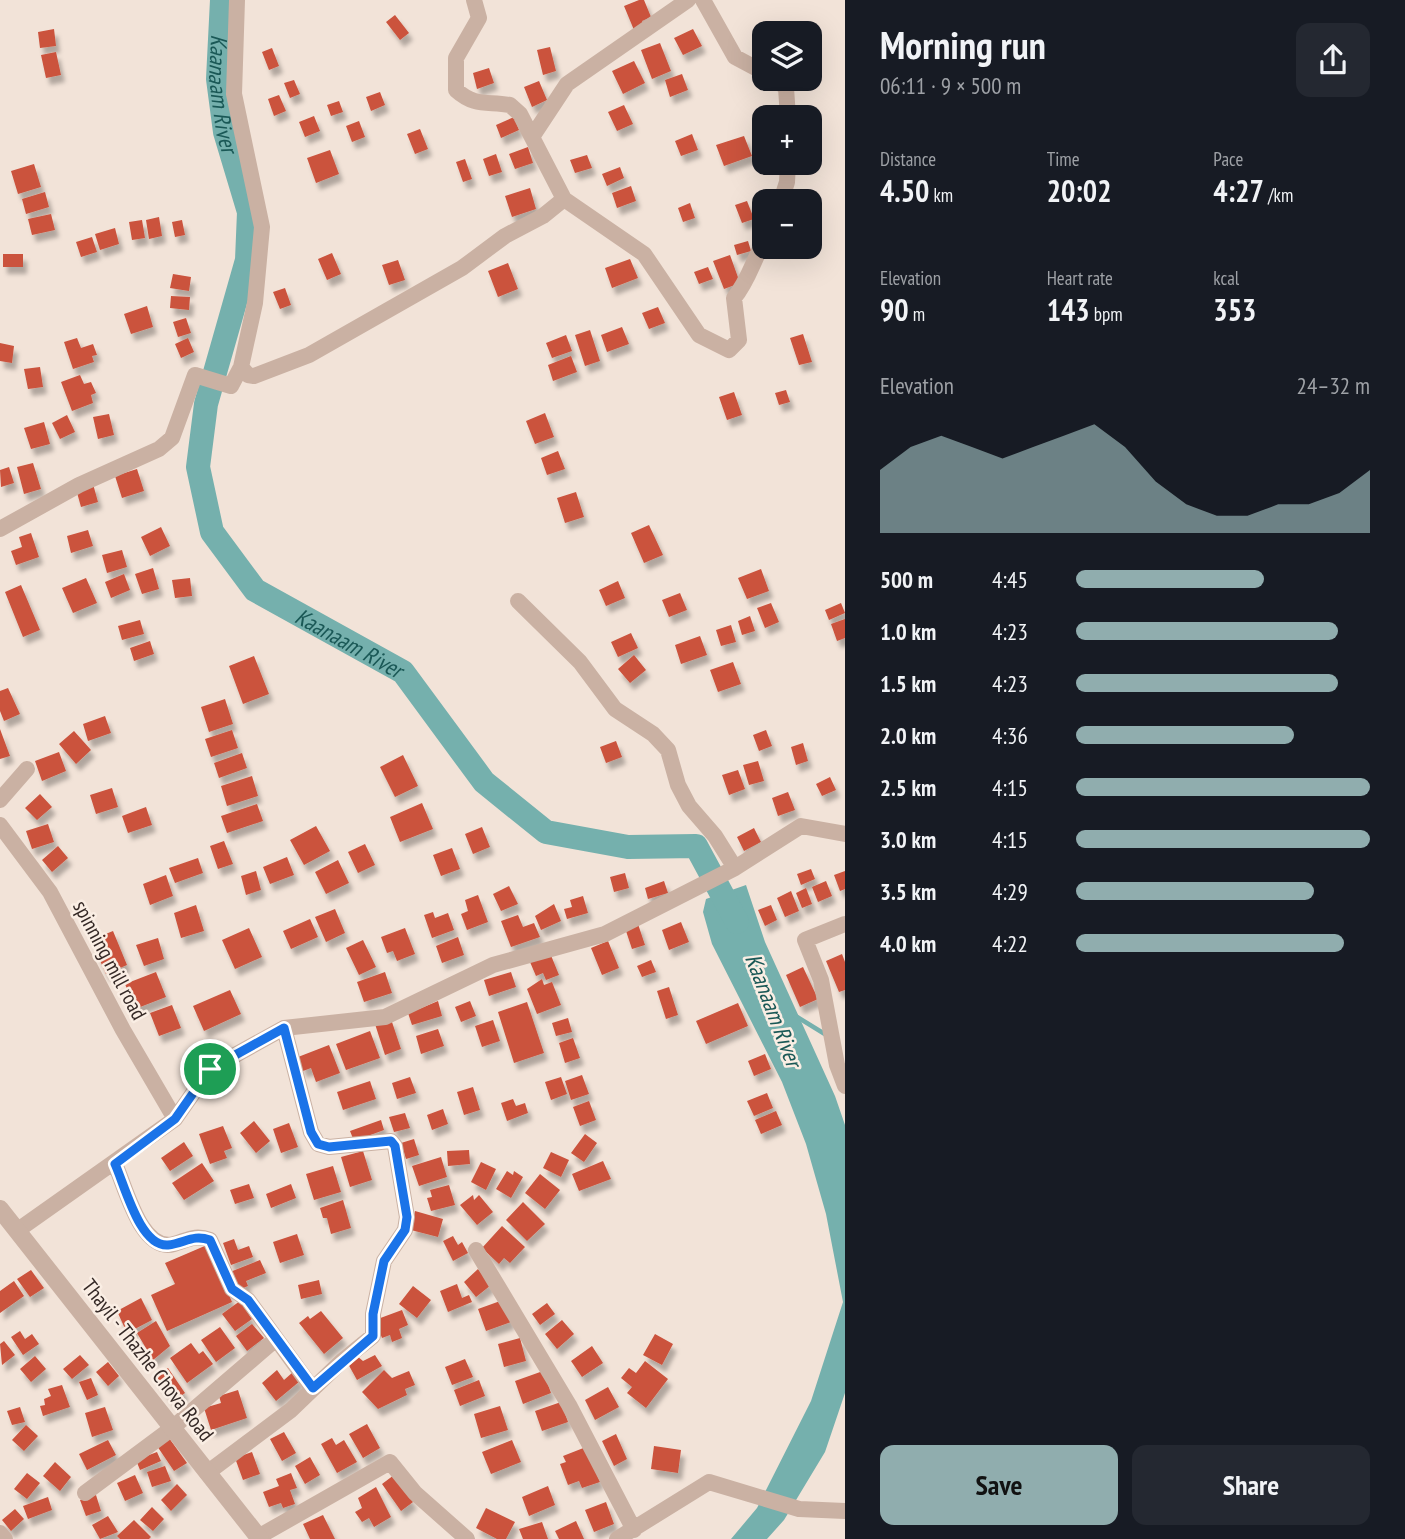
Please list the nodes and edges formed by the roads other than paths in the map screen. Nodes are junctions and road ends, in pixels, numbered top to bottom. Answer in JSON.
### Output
{"nodes":[{"id":1,"x":237,"y":0,"type":"edge"},
{"id":2,"x":474,"y":0,"type":"edge"},
{"id":3,"x":688,"y":0,"type":"edge"},
{"id":4,"x":703,"y":0,"type":"edge"},
{"id":5,"x":752,"y":66,"type":"edge"},
{"id":6,"x":533,"y":137,"type":"junction"},
{"id":7,"x":564,"y":199,"type":"junction"},
{"id":8,"x":754,"y":259,"type":"edge"},
{"id":9,"x":241,"y":367,"type":"junction"},
{"id":10,"x":0,"y":529,"type":"edge"},
{"id":11,"x":518,"y":601,"type":"dead end"},
{"id":12,"x":27,"y":769,"type":"dead end"},
{"id":13,"x":0,"y":800,"type":"edge"},
{"id":14,"x":0,"y":825,"type":"edge"},
{"id":15,"x":845,"y":834,"type":"edge"},
{"id":16,"x":735,"y":868,"type":"junction"},
{"id":17,"x":845,"y":925,"type":"edge"},
{"id":18,"x":284,"y":1028,"type":"junction"},
{"id":19,"x":845,"y":1086,"type":"edge"},
{"id":20,"x":175,"y":1119,"type":"junction"},
{"id":21,"x":115,"y":1164,"type":"junction"},
{"id":22,"x":0,"y":1209,"type":"edge"},
{"id":23,"x":18,"y":1230,"type":"junction"},
{"id":24,"x":477,"y":1250,"type":"dead end"},
{"id":25,"x":276,"y":1339,"type":"junction"},
{"id":26,"x":313,"y":1388,"type":"junction"},
{"id":27,"x":171,"y":1429,"type":"junction"},
{"id":28,"x":207,"y":1473,"type":"junction"},
{"id":29,"x":85,"y":1493,"type":"dead end"},
{"id":30,"x":845,"y":1511,"type":"edge"},
{"id":31,"x":634,"y":1530,"type":"junction"},
{"id":32,"x":0,"y":1533,"type":"edge"},
{"id":33,"x":259,"y":1538,"type":"edge"},
{"id":34,"x":5,"y":1539,"type":"edge"},
{"id":35,"x":467,"y":1539,"type":"edge"},
{"id":36,"x":617,"y":1539,"type":"edge"}],
"edges":[{"from":1,"to":9,"type":"street"},
{"from":2,"to":6,"type":"street"},
{"from":3,"to":6,"type":"street"},
{"from":4,"to":5,"type":"street"},
{"from":6,"to":7,"type":"street"},
{"from":7,"to":8,"type":"street"},
{"from":7,"to":9,"type":"street"},
{"from":9,"to":10,"type":"street"},
{"from":11,"to":16,"type":"street"},
{"from":12,"to":13,"type":"street"},
{"from":14,"to":20,"type":"street","name":"spinning mill road"},
{"from":15,"to":16,"type":"street"},
{"from":16,"to":18,"type":"street"},
{"from":17,"to":19,"type":"street"},
{"from":18,"to":20,"type":"street"},
{"from":18,"to":26,"type":"street"},
{"from":20,"to":21,"type":"street"},
{"from":21,"to":23,"type":"street"},
{"from":21,"to":25,"type":"street"},
{"from":22,"to":23,"type":"street","name":"Thayil - Thazhe Chova Road"},
{"from":23,"to":27,"type":"street","name":"Thayil - Thazhe Chova Road"},
{"from":24,"to":31,"type":"street"},
{"from":25,"to":26,"type":"street"},
{"from":25,"to":27,"type":"street"},
{"from":26,"to":28,"type":"street"},
{"from":27,"to":28,"type":"street","name":"Thayil - Thazhe Chova Road"},
{"from":27,"to":29,"type":"street"},
{"from":28,"to":33,"type":"street","name":"Thayil - Thazhe Chova Road"},
{"from":30,"to":31,"type":"street"},
{"from":31,"to":36,"type":"street"},
{"from":32,"to":34,"type":"street"},
{"from":33,"to":35,"type":"street"}]}
